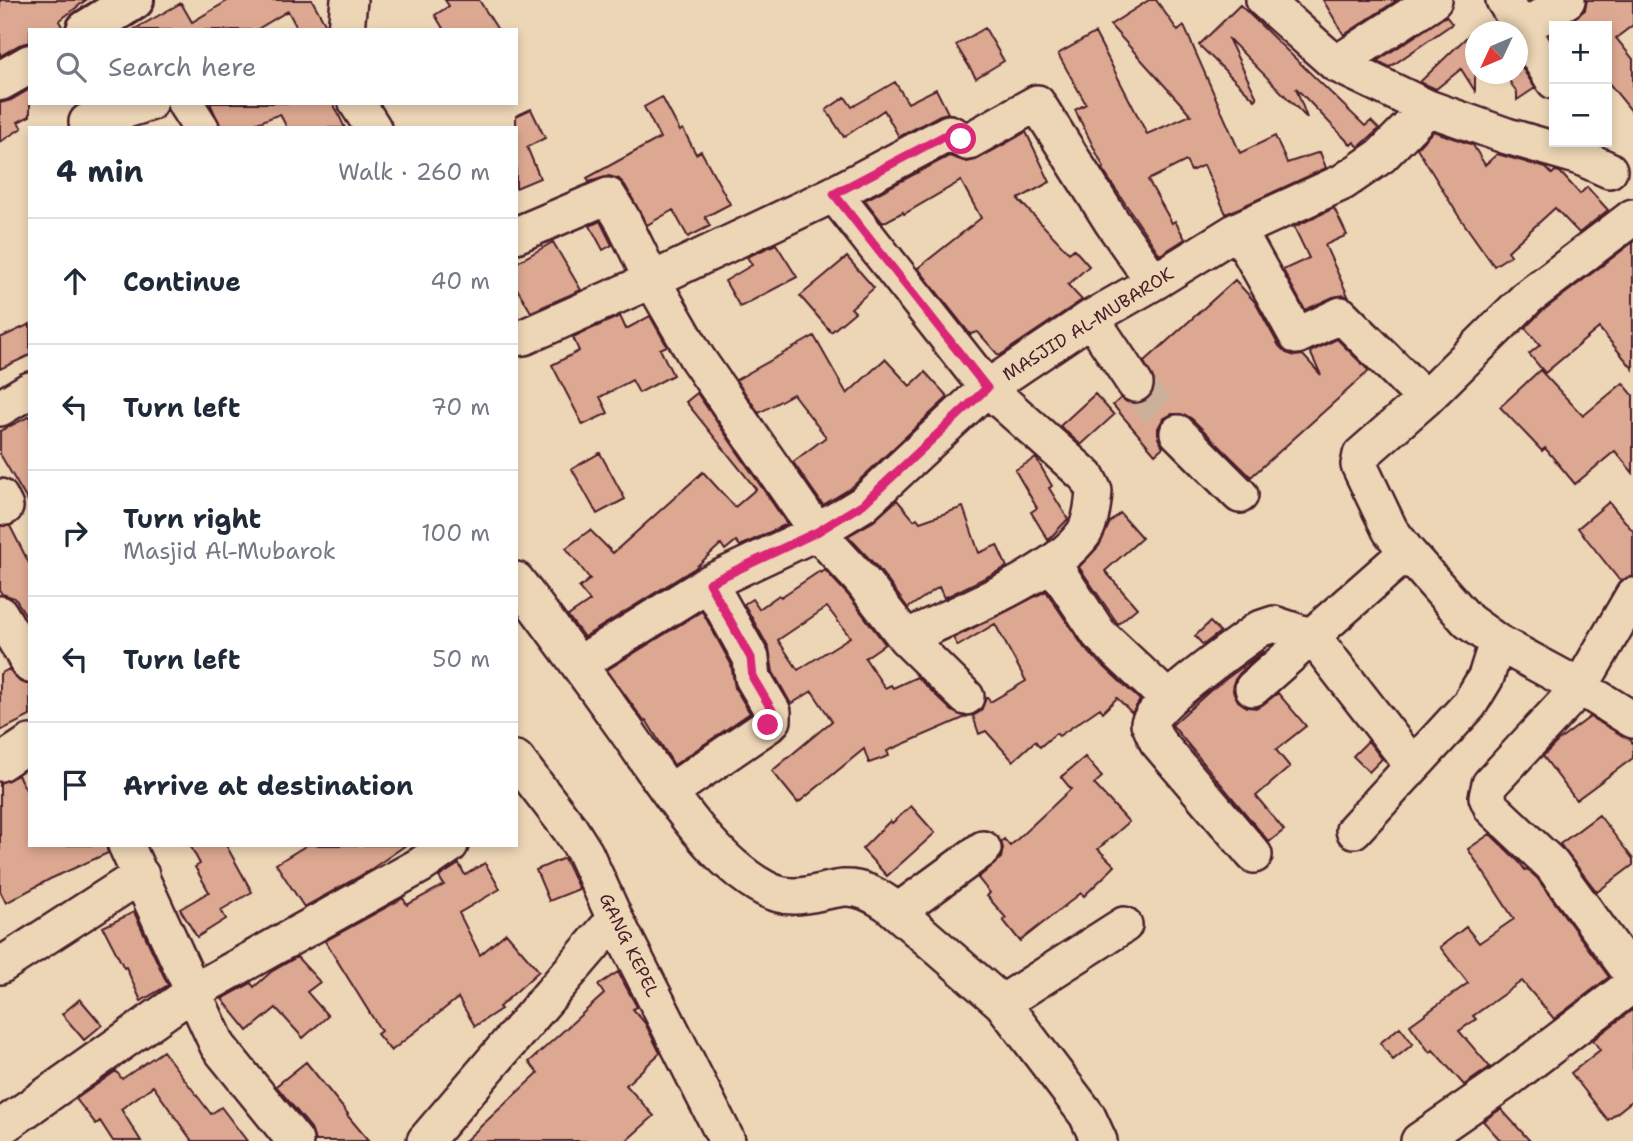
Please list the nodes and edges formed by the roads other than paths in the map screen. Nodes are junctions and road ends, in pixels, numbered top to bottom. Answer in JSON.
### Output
{"nodes":[{"id":1,"x":134,"y":0,"type":"edge"},
{"id":2,"x":349,"y":0,"type":"edge"},
{"id":3,"x":1264,"y":0,"type":"edge"},
{"id":4,"x":1434,"y":0,"type":"edge"},
{"id":5,"x":1567,"y":0,"type":"edge"},
{"id":6,"x":1513,"y":14,"type":"edge"},
{"id":7,"x":89,"y":28,"type":"edge"},
{"id":8,"x":346,"y":28,"type":"edge"},
{"id":9,"x":1336,"y":64,"type":"junction"},
{"id":10,"x":28,"y":65,"type":"edge"},
{"id":11,"x":1549,"y":74,"type":"edge"},
{"id":12,"x":0,"y":81,"type":"edge"},
{"id":13,"x":140,"y":105,"type":"edge"},
{"id":14,"x":186,"y":105,"type":"edge"},
{"id":15,"x":358,"y":105,"type":"edge"},
{"id":16,"x":1428,"y":108,"type":"junction"},
{"id":17,"x":84,"y":118,"type":"edge"},
{"id":18,"x":200,"y":126,"type":"edge"},
{"id":19,"x":372,"y":126,"type":"edge"},
{"id":20,"x":1600,"y":156,"type":"edge"},
{"id":21,"x":834,"y":194,"type":"junction"},
{"id":22,"x":1633,"y":206,"type":"edge"},
{"id":23,"x":1633,"y":217,"type":"edge"},
{"id":24,"x":1238,"y":230,"type":"junction"},
{"id":25,"x":518,"y":234,"type":"edge"},
{"id":26,"x":652,"y":281,"type":"junction"},
{"id":27,"x":1154,"y":282,"type":"junction"},
{"id":28,"x":1091,"y":318,"type":"junction"},
{"id":29,"x":518,"y":338,"type":"edge"},
{"id":30,"x":1135,"y":384,"type":"tunnel mouth"},
{"id":31,"x":987,"y":388,"type":"junction"},
{"id":32,"x":28,"y":391,"type":"edge"},
{"id":33,"x":1425,"y":398,"type":"junction"},
{"id":34,"x":0,"y":408,"type":"edge"},
{"id":35,"x":1178,"y":433,"type":"tunnel mouth"},
{"id":36,"x":1240,"y":495,"type":"dead end"},
{"id":37,"x":817,"y":532,"type":"junction"},
{"id":38,"x":1407,"y":552,"type":"junction"},
{"id":39,"x":1052,"y":563,"type":"junction"},
{"id":40,"x":518,"y":583,"type":"edge"},
{"id":41,"x":709,"y":583,"type":"junction"},
{"id":42,"x":1633,"y":596,"type":"edge"},
{"id":43,"x":0,"y":614,"type":"edge"},
{"id":44,"x":1313,"y":637,"type":"junction"},
{"id":45,"x":906,"y":638,"type":"junction"},
{"id":46,"x":1497,"y":642,"type":"junction"},
{"id":47,"x":28,"y":662,"type":"edge"},
{"id":48,"x":579,"y":664,"type":"junction"},
{"id":49,"x":1580,"y":687,"type":"junction"},
{"id":50,"x":1253,"y":688,"type":"dead end"},
{"id":51,"x":966,"y":697,"type":"dead end"},
{"id":52,"x":1168,"y":699,"type":"junction"},
{"id":53,"x":1633,"y":720,"type":"edge"},
{"id":54,"x":28,"y":744,"type":"edge"},
{"id":55,"x":0,"y":764,"type":"edge"},
{"id":56,"x":1413,"y":766,"type":"junction"},
{"id":57,"x":523,"y":781,"type":"edge"},
{"id":58,"x":670,"y":792,"type":"junction"},
{"id":59,"x":1354,"y":830,"type":"dead end"},
{"id":60,"x":447,"y":847,"type":"edge"},
{"id":61,"x":983,"y":849,"type":"dead end"},
{"id":62,"x":1254,"y":856,"type":"dead end"},
{"id":63,"x":133,"y":860,"type":"edge"},
{"id":64,"x":897,"y":912,"type":"junction"},
{"id":65,"x":615,"y":919,"type":"junction"},
{"id":66,"x":1124,"y":925,"type":"dead end"},
{"id":67,"x":0,"y":966,"type":"edge"},
{"id":68,"x":1633,"y":976,"type":"edge"},
{"id":69,"x":1633,"y":985,"type":"edge"},
{"id":70,"x":193,"y":992,"type":"junction"},
{"id":71,"x":1002,"y":1003,"type":"junction"},
{"id":72,"x":8,"y":1124,"type":"edge"},
{"id":73,"x":444,"y":1134,"type":"edge"},
{"id":74,"x":295,"y":1141,"type":"edge"},
{"id":75,"x":727,"y":1141,"type":"edge"},
{"id":76,"x":1099,"y":1141,"type":"edge"},
{"id":77,"x":1419,"y":1141,"type":"edge"}],
"edges":[{"from":1,"to":7,"type":"main road"},
{"from":2,"to":8,"type":"street"},
{"from":3,"to":9,"type":"street"},
{"from":4,"to":9,"type":"street"},
{"from":5,"to":6,"type":"street"},
{"from":6,"to":11,"type":"street"},
{"from":9,"to":16,"type":"street"},
{"from":10,"to":12,"type":"main road"},
{"from":13,"to":17,"type":"street"},
{"from":14,"to":18,"type":"street"},
{"from":15,"to":19,"type":"street"},
{"from":16,"to":20,"type":"street"},
{"from":16,"to":24,"type":"street","name":"MASJID AL-MUBAROK"},
{"from":20,"to":22,"type":"street"},
{"from":21,"to":26,"type":"street"},
{"from":21,"to":27,"type":"street"},
{"from":21,"to":31,"type":"street"},
{"from":23,"to":33,"type":"street"},
{"from":24,"to":27,"type":"street","name":"MASJID AL-MUBAROK"},
{"from":24,"to":33,"type":"street"},
{"from":25,"to":26,"type":"street"},
{"from":26,"to":29,"type":"street"},
{"from":26,"to":37,"type":"street"},
{"from":27,"to":28,"type":"street","name":"MASJID AL-MUBAROK"},
{"from":28,"to":30,"type":"street"},
{"from":28,"to":31,"type":"street","name":"MASJID AL-MUBAROK"},
{"from":31,"to":37,"type":"street","name":"MASJID AL-MUBAROK"},
{"from":31,"to":39,"type":"street"},
{"from":32,"to":34,"type":"street"},
{"from":33,"to":38,"type":"street"},
{"from":35,"to":36,"type":"street"},
{"from":37,"to":41,"type":"street","name":"MASJID AL-MUBAROK"},
{"from":37,"to":45,"type":"street"},
{"from":38,"to":44,"type":"street"},
{"from":38,"to":46,"type":"street"},
{"from":39,"to":45,"type":"street"},
{"from":39,"to":52,"type":"street"},
{"from":40,"to":48,"type":"street"},
{"from":41,"to":48,"type":"street","name":"MASJID AL-MUBAROK"},
{"from":41,"to":58,"type":"street"},
{"from":42,"to":49,"type":"street"},
{"from":43,"to":47,"type":"street"},
{"from":44,"to":50,"type":"street"},
{"from":44,"to":52,"type":"street"},
{"from":44,"to":56,"type":"street"},
{"from":45,"to":51,"type":"street"},
{"from":46,"to":49,"type":"street"},
{"from":46,"to":56,"type":"street"},
{"from":48,"to":58,"type":"street"},
{"from":49,"to":53,"type":"street"},
{"from":49,"to":68,"type":"street"},
{"from":52,"to":62,"type":"street"},
{"from":54,"to":55,"type":"street"},
{"from":56,"to":59,"type":"street"},
{"from":57,"to":65,"type":"street","name":"GANG KEPEL"},
{"from":58,"to":64,"type":"street"},
{"from":60,"to":70,"type":"street"},
{"from":61,"to":64,"type":"street"},
{"from":63,"to":67,"type":"street"},
{"from":63,"to":70,"type":"street"},
{"from":64,"to":71,"type":"street"},
{"from":65,"to":73,"type":"street"},
{"from":65,"to":75,"type":"street","name":"GANG KEPEL"},
{"from":66,"to":71,"type":"street"},
{"from":69,"to":77,"type":"street"},
{"from":70,"to":72,"type":"street"},
{"from":70,"to":74,"type":"street"},
{"from":71,"to":76,"type":"street"}]}
